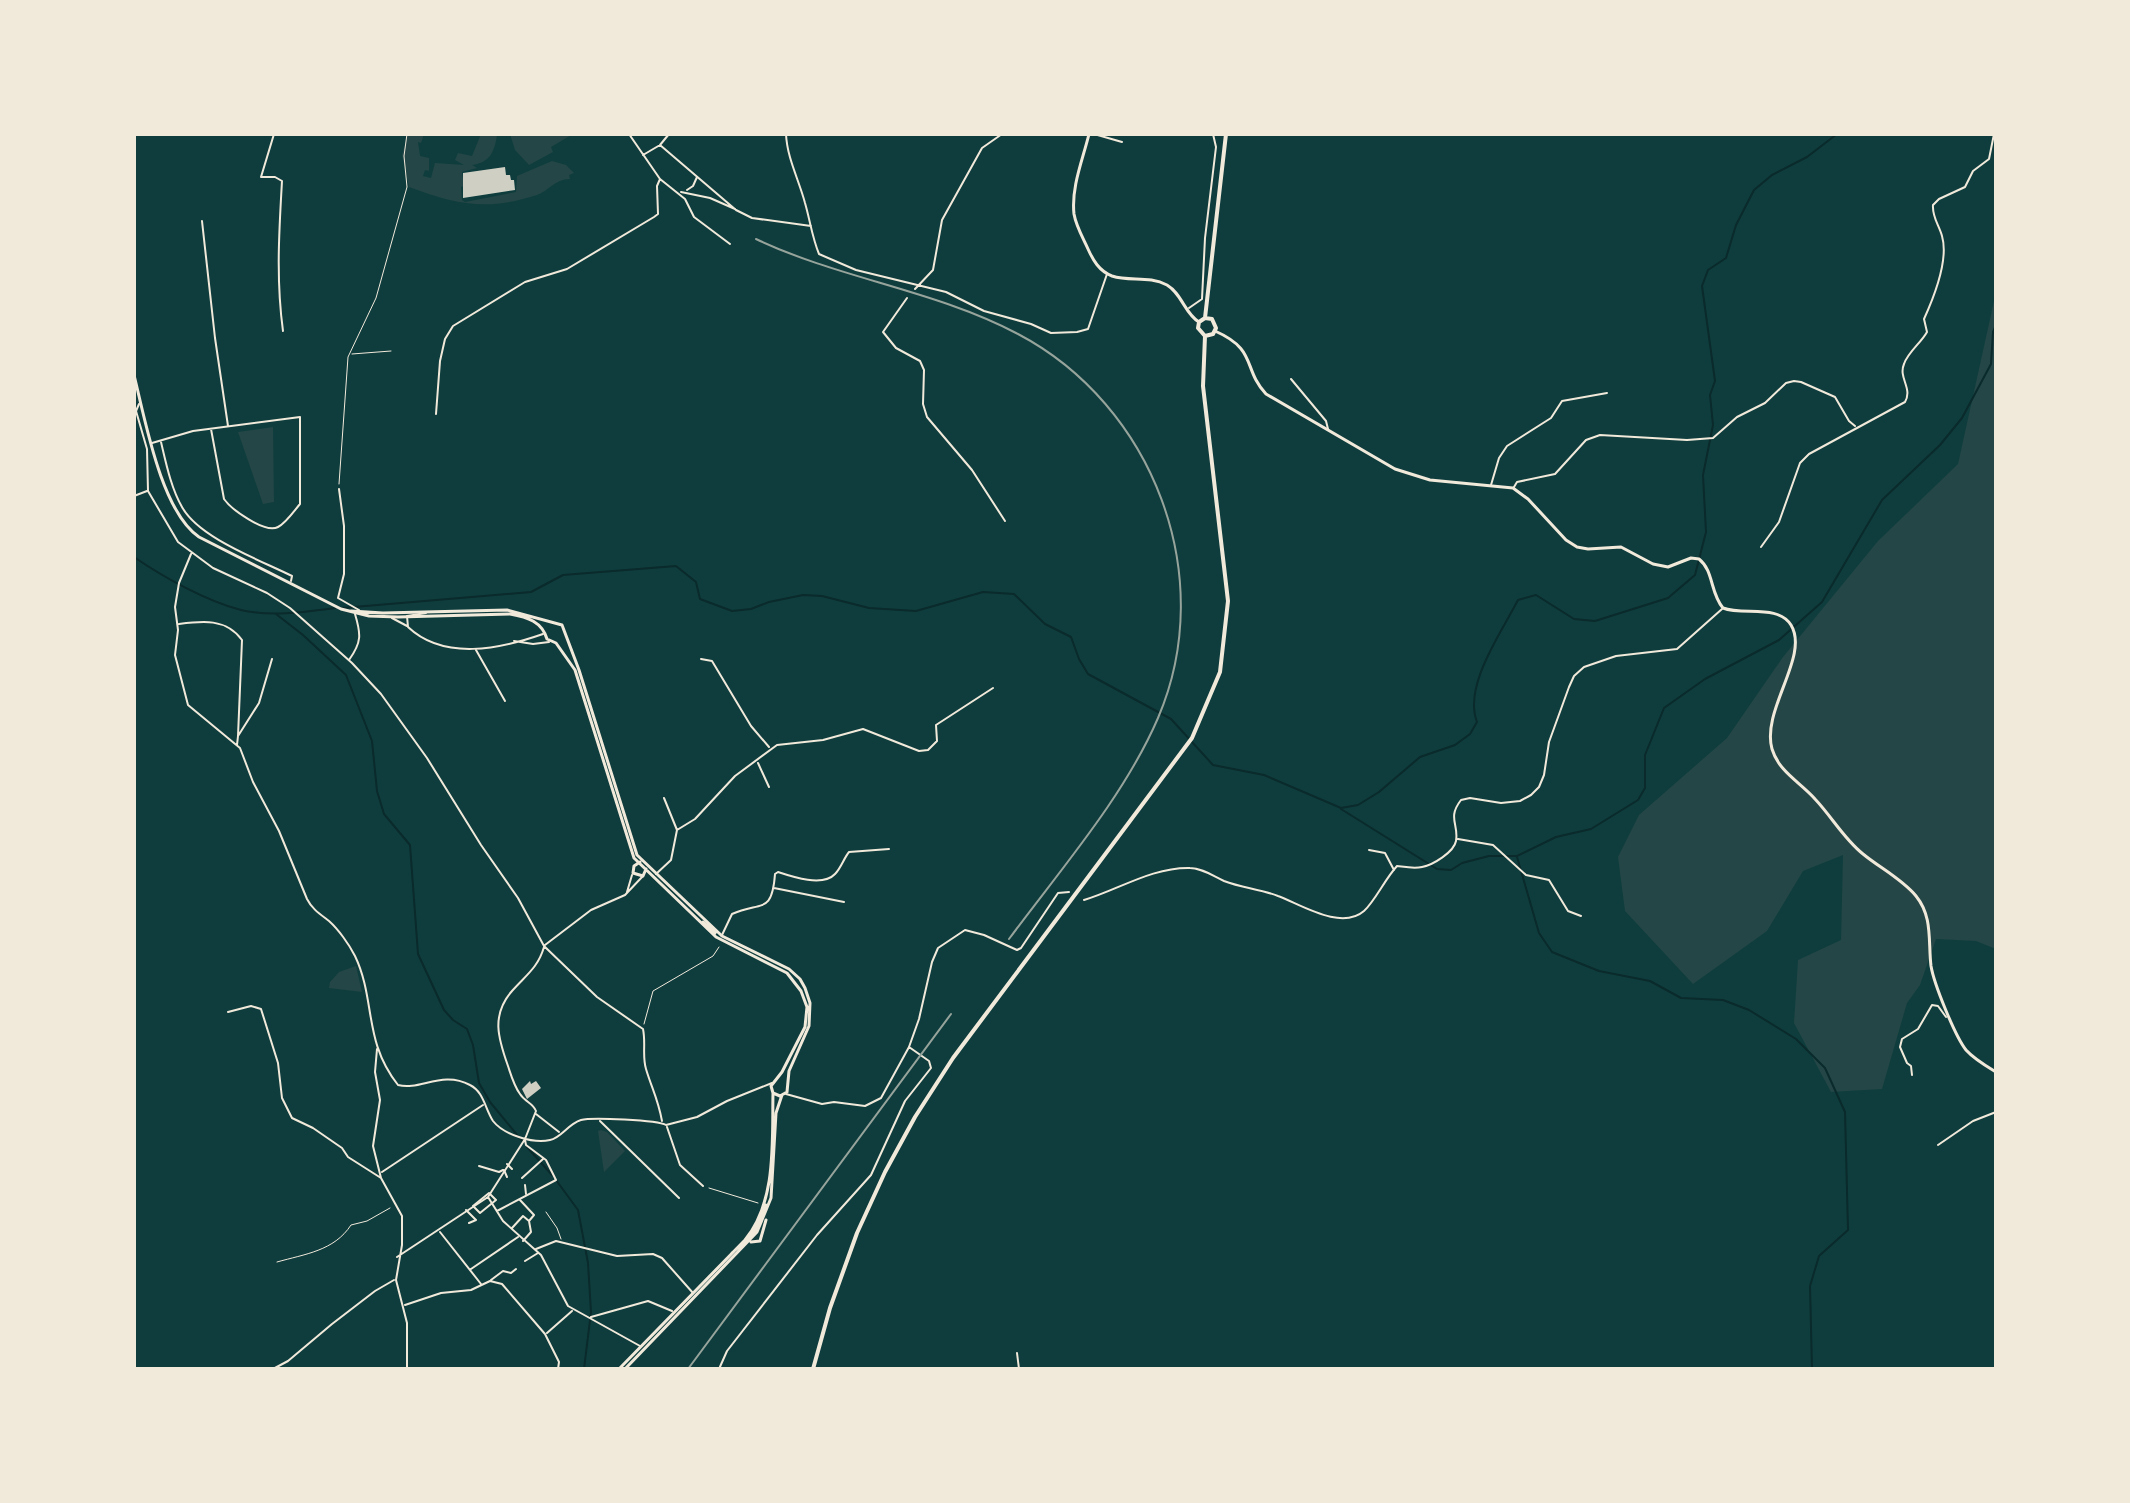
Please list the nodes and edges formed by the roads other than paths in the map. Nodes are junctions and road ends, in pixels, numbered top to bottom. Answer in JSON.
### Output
{"nodes":[{"id":1,"x":274,"y":134,"type":"edge"},
{"id":2,"x":629,"y":134,"type":"edge"},
{"id":3,"x":669,"y":134,"type":"edge"},
{"id":4,"x":786,"y":134,"type":"edge"},
{"id":5,"x":1002,"y":134,"type":"edge"},
{"id":6,"x":1092,"y":134,"type":"edge"},
{"id":7,"x":1213,"y":134,"type":"edge"},
{"id":8,"x":1226,"y":134,"type":"edge"},
{"id":9,"x":1994,"y":134,"type":"edge"},
{"id":10,"x":1122,"y":142,"type":"dead end"},
{"id":11,"x":660,"y":145,"type":"junction"},
{"id":12,"x":643,"y":155,"type":"junction"},
{"id":13,"x":697,"y":177,"type":"junction"},
{"id":14,"x":660,"y":179,"type":"junction"},
{"id":15,"x":686,"y":191,"type":"junction"},
{"id":16,"x":680,"y":192,"type":"junction"},
{"id":17,"x":736,"y":210,"type":"junction"},
{"id":18,"x":202,"y":221,"type":"dead end"},
{"id":19,"x":811,"y":226,"type":"junction"},
{"id":20,"x":730,"y":244,"type":"dead end"},
{"id":21,"x":1107,"y":274,"type":"junction"},
{"id":22,"x":920,"y":284,"type":"junction"},
{"id":23,"x":915,"y":289,"type":"dead end"},
{"id":24,"x":907,"y":298,"type":"dead end"},
{"id":25,"x":1187,"y":309,"type":"junction"},
{"id":26,"x":1205,"y":318,"type":"junction"},
{"id":27,"x":1199,"y":322,"type":"junction"},
{"id":28,"x":283,"y":331,"type":"dead end"},
{"id":29,"x":1215,"y":331,"type":"junction"},
{"id":30,"x":1205,"y":336,"type":"junction"},
{"id":31,"x":134,"y":375,"type":"edge"},
{"id":32,"x":1291,"y":379,"type":"dead end"},
{"id":33,"x":1607,"y":393,"type":"dead end"},
{"id":34,"x":141,"y":402,"type":"junction"},
{"id":35,"x":436,"y":414,"type":"dead end"},
{"id":36,"x":229,"y":426,"type":"junction"},
{"id":37,"x":1857,"y":427,"type":"junction"},
{"id":38,"x":211,"y":429,"type":"junction"},
{"id":39,"x":1328,"y":429,"type":"junction"},
{"id":40,"x":160,"y":441,"type":"junction"},
{"id":41,"x":152,"y":443,"type":"junction"},
{"id":42,"x":1491,"y":485,"type":"junction"},
{"id":43,"x":1513,"y":488,"type":"junction"},
{"id":44,"x":339,"y":489,"type":"road end"},
{"id":45,"x":148,"y":491,"type":"junction"},
{"id":46,"x":134,"y":496,"type":"edge"},
{"id":47,"x":1005,"y":521,"type":"dead end"},
{"id":48,"x":1761,"y":547,"type":"dead end"},
{"id":49,"x":191,"y":554,"type":"junction"},
{"id":50,"x":291,"y":585,"type":"junction"},
{"id":51,"x":1723,"y":608,"type":"junction"},
{"id":52,"x":357,"y":612,"type":"junction"},
{"id":53,"x":427,"y":612,"type":"junction"},
{"id":54,"x":391,"y":617,"type":"junction"},
{"id":55,"x":407,"y":617,"type":"junction"},
{"id":56,"x":551,"y":623,"type":"junction"},
{"id":57,"x":177,"y":624,"type":"junction"},
{"id":58,"x":408,"y":627,"type":"junction"},
{"id":59,"x":545,"y":631,"type":"junction"},
{"id":60,"x":565,"y":636,"type":"junction"},
{"id":61,"x":513,"y":641,"type":"junction"},
{"id":62,"x":549,"y":642,"type":"junction"},
{"id":63,"x":556,"y":643,"type":"junction"},
{"id":64,"x":475,"y":649,"type":"junction"},
{"id":65,"x":272,"y":659,"type":"dead end"},
{"id":66,"x":701,"y":659,"type":"dead end"},
{"id":67,"x":349,"y":661,"type":"junction"},
{"id":68,"x":993,"y":688,"type":"dead end"},
{"id":69,"x":505,"y":701,"type":"dead end"},
{"id":70,"x":238,"y":736,"type":"junction"},
{"id":71,"x":237,"y":745,"type":"junction"},
{"id":72,"x":770,"y":748,"type":"junction"},
{"id":73,"x":757,"y":761,"type":"junction"},
{"id":74,"x":769,"y":787,"type":"dead end"},
{"id":75,"x":664,"y":798,"type":"dead end"},
{"id":76,"x":677,"y":830,"type":"junction"},
{"id":77,"x":1457,"y":838,"type":"junction"},
{"id":78,"x":628,"y":844,"type":"junction"},
{"id":79,"x":889,"y":849,"type":"dead end"},
{"id":80,"x":1369,"y":850,"type":"dead end"},
{"id":81,"x":637,"y":855,"type":"junction"},
{"id":82,"x":638,"y":863,"type":"junction"},
{"id":83,"x":633,"y":870,"type":"junction"},
{"id":84,"x":1394,"y":870,"type":"junction"},
{"id":85,"x":645,"y":872,"type":"junction"},
{"id":86,"x":654,"y":873,"type":"junction"},
{"id":87,"x":774,"y":888,"type":"junction"},
{"id":88,"x":1069,"y":892,"type":"dead end"},
{"id":89,"x":627,"y":893,"type":"junction"},
{"id":90,"x":1084,"y":900,"type":"dead end"},
{"id":91,"x":844,"y":902,"type":"dead end"},
{"id":92,"x":1581,"y":916,"type":"dead end"},
{"id":93,"x":695,"y":919,"type":"junction"},
{"id":94,"x":721,"y":937,"type":"junction"},
{"id":95,"x":544,"y":946,"type":"junction"},
{"id":96,"x":228,"y":1012,"type":"dead end"},
{"id":97,"x":1950,"y":1018,"type":"junction"},
{"id":98,"x":909,"y":1047,"type":"junction"},
{"id":99,"x":377,"y":1048,"type":"junction"},
{"id":100,"x":1996,"y":1072,"type":"edge"},
{"id":101,"x":1912,"y":1075,"type":"dead end"},
{"id":102,"x":777,"y":1079,"type":"junction"},
{"id":103,"x":788,"y":1085,"type":"junction"},
{"id":104,"x":772,"y":1088,"type":"junction"},
{"id":105,"x":784,"y":1095,"type":"junction"},
{"id":106,"x":793,"y":1095,"type":"junction"},
{"id":107,"x":485,"y":1104,"type":"junction"},
{"id":108,"x":1996,"y":1112,"type":"edge"},
{"id":109,"x":536,"y":1114,"type":"junction"},
{"id":110,"x":600,"y":1120,"type":"junction"},
{"id":111,"x":662,"y":1122,"type":"junction"},
{"id":112,"x":666,"y":1125,"type":"junction"},
{"id":113,"x":560,"y":1133,"type":"junction"},
{"id":114,"x":525,"y":1139,"type":"junction"},
{"id":115,"x":1938,"y":1145,"type":"dead end"},
{"id":116,"x":544,"y":1158,"type":"junction"},
{"id":117,"x":507,"y":1164,"type":"junction"},
{"id":118,"x":479,"y":1166,"type":"dead end"},
{"id":119,"x":504,"y":1169,"type":"junction"},
{"id":120,"x":512,"y":1169,"type":"dead end"},
{"id":121,"x":381,"y":1173,"type":"junction"},
{"id":122,"x":507,"y":1177,"type":"dead end"},
{"id":123,"x":381,"y":1178,"type":"junction"},
{"id":124,"x":522,"y":1178,"type":"dead end"},
{"id":125,"x":525,"y":1185,"type":"dead end"},
{"id":126,"x":703,"y":1186,"type":"road end"},
{"id":127,"x":767,"y":1194,"type":"junction"},
{"id":128,"x":488,"y":1195,"type":"junction"},
{"id":129,"x":526,"y":1195,"type":"junction"},
{"id":130,"x":679,"y":1198,"type":"dead end"},
{"id":131,"x":520,"y":1200,"type":"junction"},
{"id":132,"x":492,"y":1203,"type":"junction"},
{"id":133,"x":473,"y":1206,"type":"junction"},
{"id":134,"x":466,"y":1210,"type":"junction"},
{"id":135,"x":497,"y":1211,"type":"junction"},
{"id":136,"x":546,"y":1212,"type":"dead end"},
{"id":137,"x":766,"y":1215,"type":"junction"},
{"id":138,"x":529,"y":1221,"type":"junction"},
{"id":139,"x":469,"y":1223,"type":"dead end"},
{"id":140,"x":511,"y":1229,"type":"junction"},
{"id":141,"x":440,"y":1231,"type":"junction"},
{"id":142,"x":756,"y":1232,"type":"junction"},
{"id":143,"x":518,"y":1237,"type":"junction"},
{"id":144,"x":761,"y":1237,"type":"junction"},
{"id":145,"x":523,"y":1241,"type":"junction"},
{"id":146,"x":749,"y":1241,"type":"junction"},
{"id":147,"x":562,"y":1242,"type":"junction"},
{"id":148,"x":537,"y":1251,"type":"junction"},
{"id":149,"x":731,"y":1254,"type":"junction"},
{"id":150,"x":397,"y":1257,"type":"junction"},
{"id":151,"x":525,"y":1261,"type":"dead end"},
{"id":152,"x":516,"y":1269,"type":"dead end"},
{"id":153,"x":470,"y":1270,"type":"junction"},
{"id":154,"x":396,"y":1280,"type":"junction"},
{"id":155,"x":490,"y":1281,"type":"junction"},
{"id":156,"x":481,"y":1285,"type":"junction"},
{"id":157,"x":693,"y":1293,"type":"junction"},
{"id":158,"x":403,"y":1306,"type":"junction"},
{"id":159,"x":572,"y":1310,"type":"junction"},
{"id":160,"x":673,"y":1312,"type":"junction"},
{"id":161,"x":590,"y":1318,"type":"junction"},
{"id":162,"x":672,"y":1320,"type":"junction"},
{"id":163,"x":545,"y":1334,"type":"junction"},
{"id":164,"x":641,"y":1346,"type":"junction"},
{"id":165,"x":1017,"y":1353,"type":"dead end"},
{"id":166,"x":557,"y":1368,"type":"edge"},
{"id":167,"x":626,"y":1368,"type":"edge"},
{"id":168,"x":273,"y":1369,"type":"edge"},
{"id":169,"x":407,"y":1369,"type":"edge"},
{"id":170,"x":619,"y":1369,"type":"edge"},
{"id":171,"x":719,"y":1369,"type":"edge"},
{"id":172,"x":813,"y":1369,"type":"edge"},
{"id":173,"x":1019,"y":1369,"type":"edge"}],
"edges":[{"from":1,"to":28,"type":"street"},
{"from":2,"to":12,"type":"street"},
{"from":3,"to":11,"type":"street"},
{"from":4,"to":19,"type":"street"},
{"from":5,"to":22,"type":"street"},
{"from":6,"to":10,"type":"street"},
{"from":6,"to":21,"type":"street"},
{"from":7,"to":25,"type":"street"},
{"from":8,"to":26,"type":"main road"},
{"from":9,"to":37,"type":"street"},
{"from":11,"to":12,"type":"street"},
{"from":11,"to":13,"type":"street"},
{"from":12,"to":14,"type":"street"},
{"from":13,"to":15,"type":"street"},
{"from":13,"to":17,"type":"street"},
{"from":14,"to":16,"type":"street"},
{"from":14,"to":35,"type":"street"},
{"from":15,"to":16,"type":"street"},
{"from":15,"to":17,"type":"street"},
{"from":16,"to":20,"type":"street"},
{"from":17,"to":19,"type":"street"},
{"from":18,"to":36,"type":"street"},
{"from":19,"to":22,"type":"street"},
{"from":21,"to":22,"type":"street"},
{"from":21,"to":25,"type":"street"},
{"from":22,"to":23,"type":"street"},
{"from":24,"to":47,"type":"street"},
{"from":25,"to":27,"type":"street"},
{"from":26,"to":27,"type":"main road"},
{"from":26,"to":29,"type":"main road"},
{"from":27,"to":30,"type":"main road"},
{"from":29,"to":30,"type":"main road"},
{"from":29,"to":39,"type":"street"},
{"from":30,"to":172,"type":"main road"},
{"from":31,"to":34,"type":"street"},
{"from":32,"to":39,"type":"street"},
{"from":33,"to":42,"type":"street"},
{"from":34,"to":41,"type":"street"},
{"from":34,"to":45,"type":"street"},
{"from":36,"to":38,"type":"street"},
{"from":36,"to":38,"type":"street"},
{"from":37,"to":43,"type":"street"},
{"from":37,"to":48,"type":"street"},
{"from":38,"to":40,"type":"street"},
{"from":39,"to":42,"type":"street"},
{"from":40,"to":41,"type":"street"},
{"from":40,"to":50,"type":"street"},
{"from":41,"to":50,"type":"street"},
{"from":42,"to":43,"type":"street"},
{"from":43,"to":51,"type":"street"},
{"from":44,"to":52,"type":"street"},
{"from":45,"to":46,"type":"street"},
{"from":45,"to":49,"type":"street"},
{"from":49,"to":57,"type":"street"},
{"from":49,"to":67,"type":"street"},
{"from":50,"to":52,"type":"street"},
{"from":51,"to":77,"type":"street"},
{"from":51,"to":97,"type":"street"},
{"from":52,"to":53,"type":"street"},
{"from":52,"to":54,"type":"street"},
{"from":52,"to":67,"type":"street"},
{"from":53,"to":55,"type":"street"},
{"from":53,"to":56,"type":"street"},
{"from":54,"to":55,"type":"street"},
{"from":54,"to":58,"type":"street"},
{"from":55,"to":58,"type":"street"},
{"from":55,"to":59,"type":"street"},
{"from":56,"to":59,"type":"street"},
{"from":56,"to":60,"type":"street"},
{"from":57,"to":70,"type":"street"},
{"from":57,"to":71,"type":"street"},
{"from":58,"to":64,"type":"street"},
{"from":59,"to":61,"type":"street"},
{"from":59,"to":62,"type":"street"},
{"from":60,"to":63,"type":"street"},
{"from":60,"to":81,"type":"street"},
{"from":61,"to":62,"type":"street"},
{"from":61,"to":64,"type":"street"},
{"from":62,"to":63,"type":"street"},
{"from":63,"to":78,"type":"street"},
{"from":64,"to":69,"type":"street"},
{"from":65,"to":70,"type":"street"},
{"from":66,"to":72,"type":"street"},
{"from":67,"to":95,"type":"street"},
{"from":68,"to":72,"type":"street"},
{"from":70,"to":71,"type":"street"},
{"from":71,"to":99,"type":"street"},
{"from":72,"to":73,"type":"street"},
{"from":73,"to":74,"type":"street"},
{"from":73,"to":76,"type":"street"},
{"from":75,"to":76,"type":"street"},
{"from":76,"to":86,"type":"street"},
{"from":77,"to":84,"type":"street"},
{"from":77,"to":92,"type":"street"},
{"from":78,"to":82,"type":"street"},
{"from":78,"to":83,"type":"street"},
{"from":79,"to":87,"type":"street"},
{"from":80,"to":84,"type":"street"},
{"from":81,"to":82,"type":"street"},
{"from":81,"to":86,"type":"street"},
{"from":82,"to":83,"type":"street"},
{"from":82,"to":85,"type":"street"},
{"from":83,"to":85,"type":"street"},
{"from":83,"to":89,"type":"street"},
{"from":84,"to":90,"type":"street"},
{"from":85,"to":86,"type":"street"},
{"from":85,"to":89,"type":"street"},
{"from":85,"to":93,"type":"street"},
{"from":86,"to":94,"type":"street"},
{"from":87,"to":91,"type":"street"},
{"from":87,"to":94,"type":"street"},
{"from":88,"to":98,"type":"street"},
{"from":89,"to":95,"type":"street"},
{"from":93,"to":94,"type":"street"},
{"from":93,"to":94,"type":"street"},
{"from":94,"to":102,"type":"street"},
{"from":94,"to":103,"type":"street"},
{"from":95,"to":109,"type":"street"},
{"from":95,"to":111,"type":"street"},
{"from":96,"to":123,"type":"street"},
{"from":97,"to":100,"type":"street"},
{"from":97,"to":101,"type":"street"},
{"from":98,"to":106,"type":"street"},
{"from":98,"to":171,"type":"street"},
{"from":99,"to":107,"type":"street"},
{"from":99,"to":121,"type":"street"},
{"from":102,"to":103,"type":"street"},
{"from":102,"to":104,"type":"street"},
{"from":103,"to":105,"type":"street"},
{"from":103,"to":106,"type":"street"},
{"from":104,"to":105,"type":"street"},
{"from":104,"to":112,"type":"street"},
{"from":104,"to":127,"type":"street"},
{"from":105,"to":106,"type":"street"},
{"from":105,"to":137,"type":"street"},
{"from":107,"to":114,"type":"street"},
{"from":107,"to":121,"type":"street"},
{"from":108,"to":115,"type":"street"},
{"from":109,"to":113,"type":"street"},
{"from":109,"to":114,"type":"street"},
{"from":110,"to":111,"type":"street"},
{"from":110,"to":113,"type":"street"},
{"from":110,"to":130,"type":"street"},
{"from":111,"to":112,"type":"street"},
{"from":112,"to":126,"type":"street"},
{"from":113,"to":114,"type":"street"},
{"from":114,"to":116,"type":"street"},
{"from":114,"to":117,"type":"street"},
{"from":116,"to":124,"type":"street"},
{"from":116,"to":129,"type":"street"},
{"from":117,"to":119,"type":"street"},
{"from":117,"to":120,"type":"street"},
{"from":118,"to":119,"type":"street"},
{"from":119,"to":122,"type":"street"},
{"from":119,"to":128,"type":"street"},
{"from":121,"to":123,"type":"street"},
{"from":123,"to":150,"type":"street"},
{"from":125,"to":129,"type":"street"},
{"from":127,"to":142,"type":"street"},
{"from":127,"to":149,"type":"street"},
{"from":128,"to":132,"type":"street"},
{"from":128,"to":133,"type":"street"},
{"from":129,"to":131,"type":"street"},
{"from":131,"to":135,"type":"street"},
{"from":131,"to":138,"type":"street"},
{"from":132,"to":133,"type":"street"},
{"from":132,"to":135,"type":"street"},
{"from":133,"to":134,"type":"street"},
{"from":134,"to":139,"type":"street"},
{"from":134,"to":141,"type":"street"},
{"from":135,"to":140,"type":"street"},
{"from":136,"to":147,"type":"lane"},
{"from":137,"to":142,"type":"street"},
{"from":137,"to":144,"type":"street"},
{"from":138,"to":140,"type":"street"},
{"from":138,"to":145,"type":"street"},
{"from":140,"to":143,"type":"street"},
{"from":141,"to":150,"type":"street"},
{"from":141,"to":153,"type":"street"},
{"from":142,"to":144,"type":"street"},
{"from":142,"to":146,"type":"street"},
{"from":143,"to":145,"type":"street"},
{"from":143,"to":153,"type":"street"},
{"from":144,"to":146,"type":"street"},
{"from":145,"to":148,"type":"street"},
{"from":146,"to":149,"type":"street"},
{"from":146,"to":162,"type":"street"},
{"from":147,"to":148,"type":"street"},
{"from":147,"to":157,"type":"street"},
{"from":148,"to":151,"type":"street"},
{"from":148,"to":159,"type":"street"},
{"from":149,"to":157,"type":"street"},
{"from":150,"to":154,"type":"street"},
{"from":152,"to":155,"type":"street"},
{"from":153,"to":156,"type":"street"},
{"from":154,"to":158,"type":"street"},
{"from":154,"to":168,"type":"street"},
{"from":155,"to":156,"type":"street"},
{"from":155,"to":163,"type":"street"},
{"from":156,"to":158,"type":"street"},
{"from":157,"to":160,"type":"street"},
{"from":158,"to":169,"type":"street"},
{"from":159,"to":161,"type":"street"},
{"from":159,"to":163,"type":"street"},
{"from":160,"to":161,"type":"street"},
{"from":160,"to":164,"type":"street"},
{"from":161,"to":164,"type":"street"},
{"from":162,"to":164,"type":"street"},
{"from":162,"to":167,"type":"street"},
{"from":163,"to":166,"type":"street"},
{"from":164,"to":167,"type":"street"},
{"from":164,"to":170,"type":"street"},
{"from":165,"to":173,"type":"street"}]}
